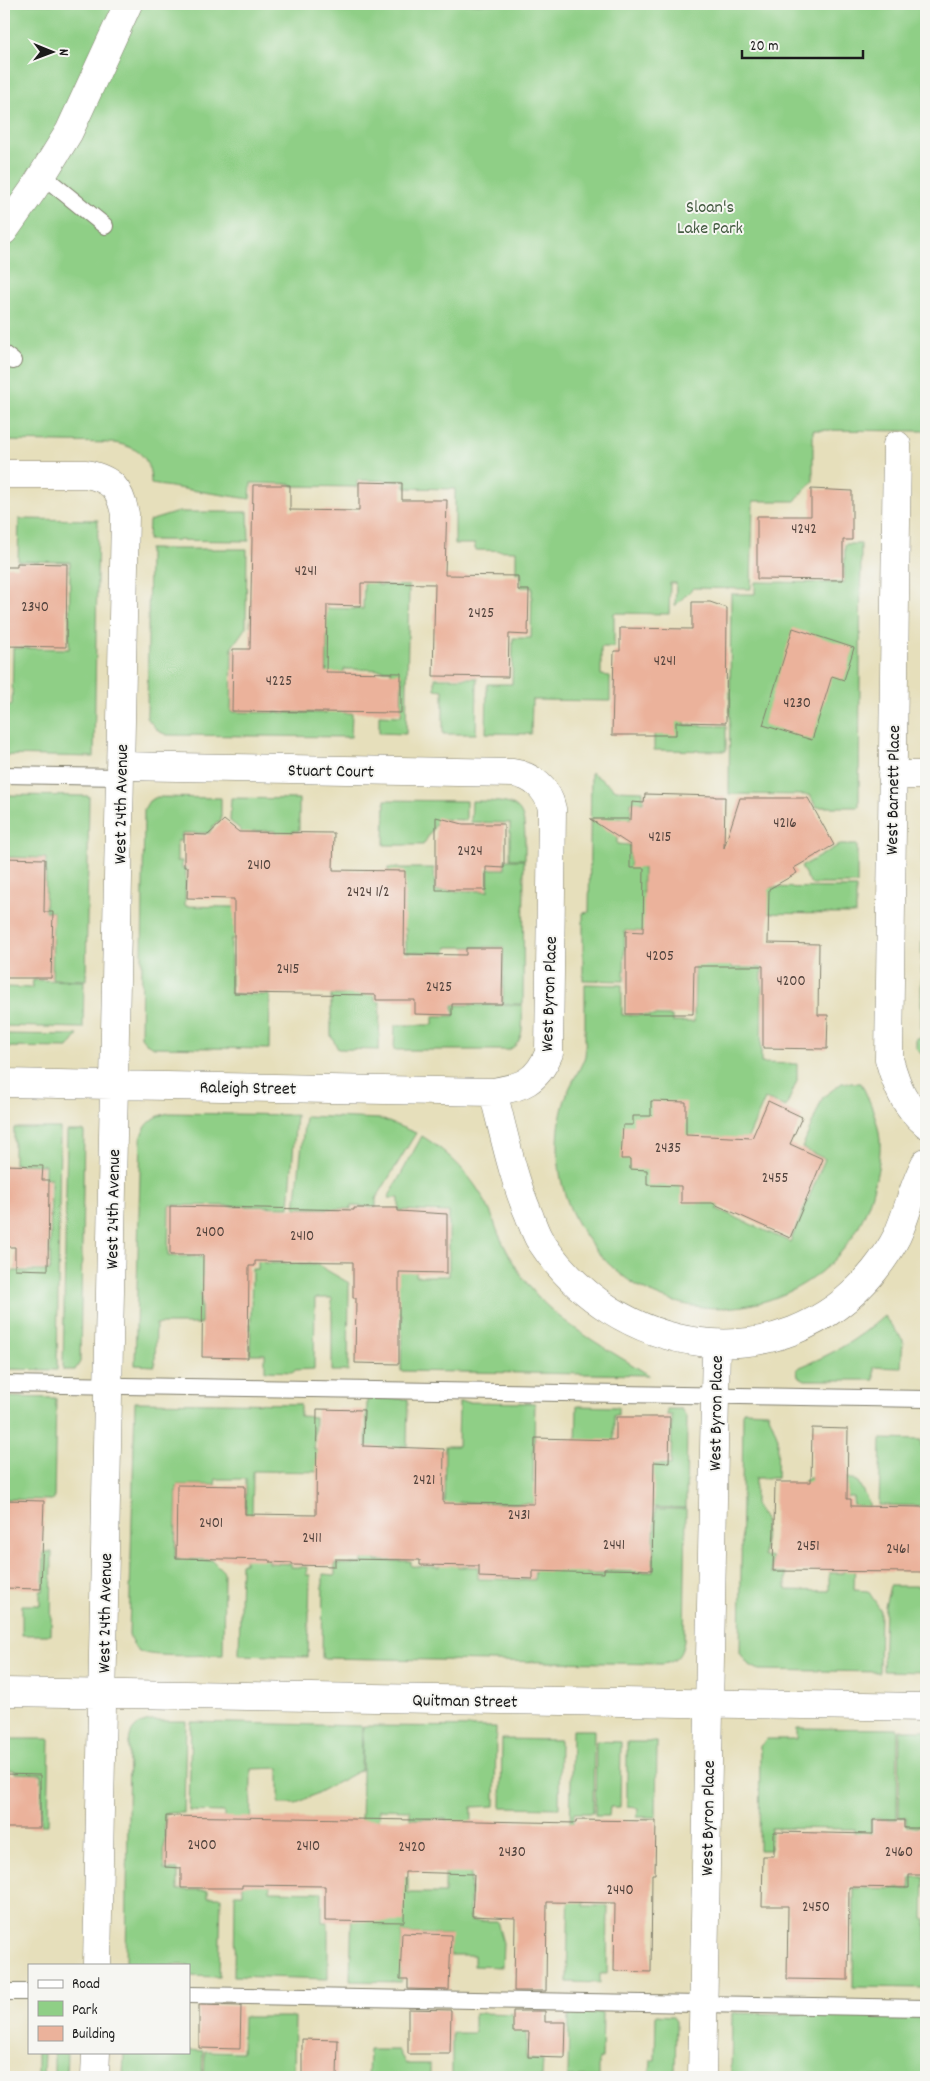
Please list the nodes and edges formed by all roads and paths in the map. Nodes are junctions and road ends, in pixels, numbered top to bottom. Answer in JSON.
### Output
{"nodes":[{"id":1,"x":128,"y":4,"type":"edge"},
{"id":2,"x":42,"y":175,"type":"junction"},
{"id":3,"x":105,"y":226,"type":"dead end"},
{"id":4,"x":4,"y":231,"type":"edge"},
{"id":5,"x":897,"y":445,"type":"dead end"},
{"id":6,"x":4,"y":474,"type":"edge"},
{"id":7,"x":120,"y":772,"type":"junction"},
{"id":8,"x":4,"y":775,"type":"edge"},
{"id":9,"x":892,"y":775,"type":"junction"},
{"id":10,"x":926,"y":775,"type":"edge"},
{"id":11,"x":539,"y":785,"type":"joint"},
{"id":12,"x":4,"y":1083,"type":"edge"},
{"id":13,"x":114,"y":1085,"type":"junction"},
{"id":14,"x":493,"y":1092,"type":"junction"},
{"id":15,"x":926,"y":1124,"type":"edge"},
{"id":16,"x":926,"y":1162,"type":"edge"},
{"id":17,"x":716,"y":1344,"type":"junction"},
{"id":18,"x":4,"y":1384,"type":"edge"},
{"id":19,"x":108,"y":1386,"type":"junction"},
{"id":20,"x":715,"y":1395,"type":"junction"},
{"id":21,"x":926,"y":1399,"type":"edge"},
{"id":22,"x":4,"y":1692,"type":"edge"},
{"id":23,"x":103,"y":1694,"type":"junction"},
{"id":24,"x":709,"y":1703,"type":"junction"},
{"id":25,"x":926,"y":1707,"type":"edge"},
{"id":26,"x":97,"y":1964,"type":"edge"},
{"id":27,"x":4,"y":1992,"type":"edge"},
{"id":28,"x":28,"y":1992,"type":"edge"},
{"id":29,"x":190,"y":1995,"type":"edge"},
{"id":30,"x":704,"y":2004,"type":"junction"},
{"id":31,"x":926,"y":2008,"type":"edge"},
{"id":32,"x":96,"y":2054,"type":"edge"},
{"id":33,"x":95,"y":2077,"type":"edge"},
{"id":34,"x":702,"y":2077,"type":"edge"}],
"edges":[{"from":1,"to":2,"type":"street"},
{"from":2,"to":3,"type":"lane"},
{"from":2,"to":4,"type":"street"},
{"from":5,"to":9,"type":"street","name":"West Barnett Place"},
{"from":6,"to":7,"type":"street","name":"West 24th Avenue"},
{"from":7,"to":8,"type":"lane"},
{"from":7,"to":11,"type":"street","name":"Stuart Court"},
{"from":7,"to":13,"type":"street","name":"West 24th Avenue"},
{"from":9,"to":10,"type":"street"},
{"from":9,"to":15,"type":"street","name":"West Barnett Place"},
{"from":11,"to":14,"type":"street","name":"West Byron Place"},
{"from":12,"to":13,"type":"street","name":"Raleigh Street"},
{"from":13,"to":14,"type":"street","name":"Raleigh Street"},
{"from":13,"to":19,"type":"street","name":"West 24th Avenue"},
{"from":14,"to":17,"type":"street","name":"West Byron Place"},
{"from":16,"to":17,"type":"street"},
{"from":17,"to":20,"type":"street","name":"West Byron Place"},
{"from":18,"to":19,"type":"lane"},
{"from":19,"to":20,"type":"lane"},
{"from":19,"to":23,"type":"street","name":"West 24th Avenue"},
{"from":20,"to":21,"type":"lane"},
{"from":20,"to":24,"type":"street","name":"West Byron Place"},
{"from":22,"to":23,"type":"street","name":"Quitman Street"},
{"from":23,"to":24,"type":"street","name":"Quitman Street"},
{"from":23,"to":26,"type":"street","name":"West 24th Avenue"},
{"from":24,"to":25,"type":"street","name":"Quitman Street"},
{"from":24,"to":30,"type":"street","name":"West Byron Place"},
{"from":27,"to":28,"type":"lane"},
{"from":29,"to":30,"type":"lane"},
{"from":30,"to":31,"type":"lane"},
{"from":30,"to":34,"type":"street","name":"West Byron Place"},
{"from":32,"to":33,"type":"street"}]}
